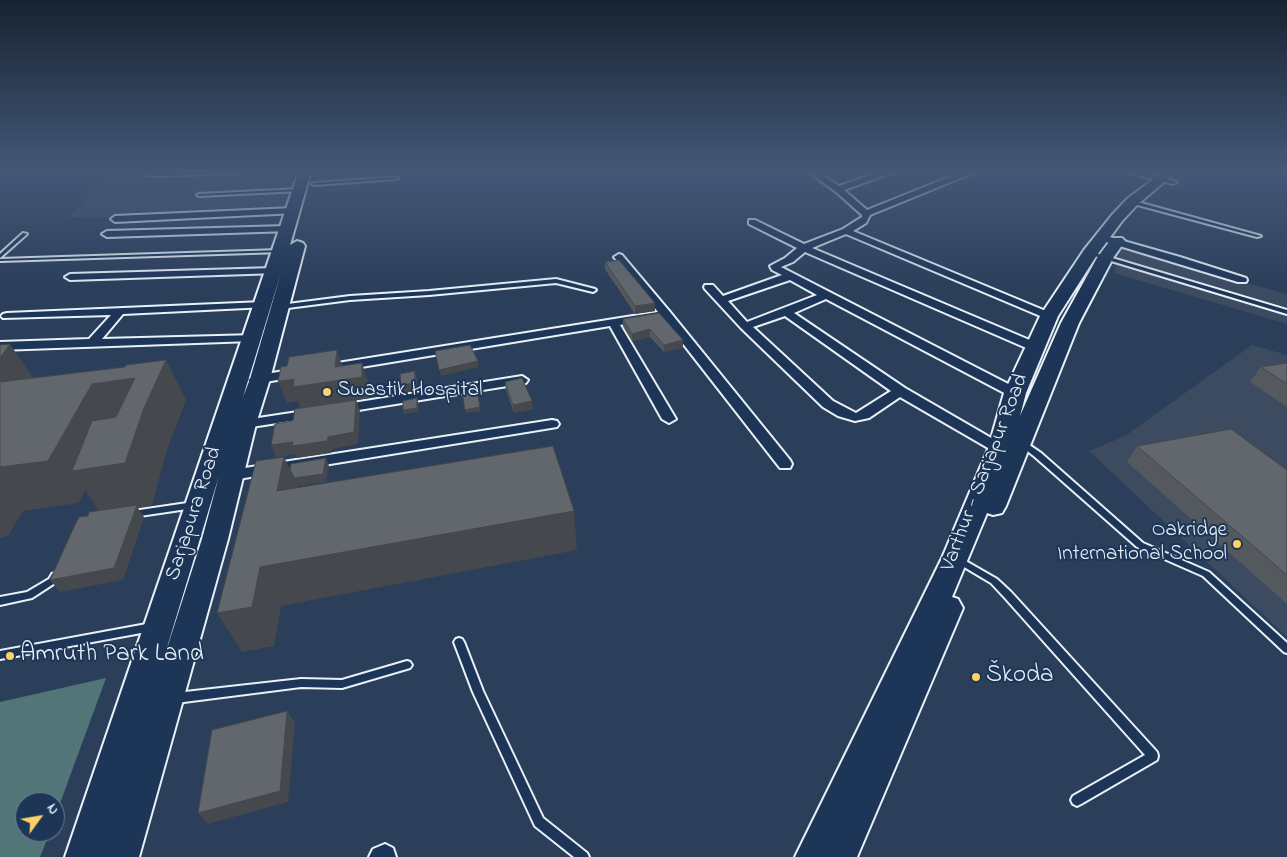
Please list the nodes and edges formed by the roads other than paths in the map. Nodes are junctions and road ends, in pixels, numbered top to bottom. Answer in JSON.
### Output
{"nodes":[{"id":1,"x":276,"y":211,"type":"edge"},
{"id":2,"x":288,"y":211,"type":"edge"},
{"id":3,"x":290,"y":211,"type":"edge"},
{"id":4,"x":293,"y":211,"type":"edge"},
{"id":5,"x":296,"y":211,"type":"edge"},
{"id":6,"x":296,"y":211,"type":"edge"},
{"id":7,"x":863,"y":211,"type":"edge"},
{"id":8,"x":873,"y":211,"type":"edge"},
{"id":9,"x":1132,"y":211,"type":"edge"},
{"id":10,"x":1168,"y":211,"type":"edge"},
{"id":11,"x":866,"y":214,"type":"junction"},
{"id":12,"x":115,"y":219,"type":"dead end"},
{"id":13,"x":752,"y":222,"type":"dead end"},
{"id":14,"x":846,"y":231,"type":"junction"},
{"id":15,"x":25,"y":234,"type":"dead end"},
{"id":16,"x":107,"y":234,"type":"dead end"},
{"id":17,"x":1259,"y":236,"type":"dead end"},
{"id":18,"x":1103,"y":247,"type":"junction"},
{"id":19,"x":804,"y":248,"type":"junction"},
{"id":20,"x":619,"y":258,"type":"edge"},
{"id":21,"x":0,"y":259,"type":"edge"},
{"id":22,"x":70,"y":276,"type":"dead end"},
{"id":23,"x":790,"y":276,"type":"junction"},
{"id":24,"x":1242,"y":280,"type":"dead end"},
{"id":25,"x":709,"y":287,"type":"dead end"},
{"id":26,"x":593,"y":290,"type":"dead end"},
{"id":27,"x":826,"y":295,"type":"junction"},
{"id":28,"x":721,"y":300,"type":"junction"},
{"id":29,"x":271,"y":306,"type":"junction"},
{"id":30,"x":119,"y":312,"type":"junction"},
{"id":31,"x":786,"y":312,"type":"junction"},
{"id":32,"x":1287,"y":312,"type":"edge"},
{"id":33,"x":666,"y":314,"type":"junction"},
{"id":34,"x":7,"y":316,"type":"dead end"},
{"id":35,"x":1050,"y":316,"type":"junction"},
{"id":36,"x":613,"y":322,"type":"junction"},
{"id":37,"x":745,"y":326,"type":"junction"},
{"id":38,"x":252,"y":337,"type":"junction"},
{"id":39,"x":94,"y":341,"type":"junction"},
{"id":40,"x":0,"y":346,"type":"edge"},
{"id":41,"x":1035,"y":347,"type":"junction"},
{"id":42,"x":522,"y":380,"type":"edge"},
{"id":43,"x":249,"y":381,"type":"junction"},
{"id":44,"x":900,"y":391,"type":"junction"},
{"id":45,"x":1015,"y":393,"type":"junction"},
{"id":46,"x":669,"y":419,"type":"dead end"},
{"id":47,"x":245,"y":424,"type":"junction"},
{"id":48,"x":552,"y":424,"type":"dead end"},
{"id":49,"x":1008,"y":442,"type":"junction"},
{"id":50,"x":785,"y":464,"type":"dead end"},
{"id":51,"x":232,"y":475,"type":"junction"},
{"id":52,"x":199,"y":504,"type":"junction"},
{"id":53,"x":120,"y":516,"type":"edge"},
{"id":54,"x":962,"y":561,"type":"junction"},
{"id":55,"x":61,"y":565,"type":"edge"},
{"id":56,"x":0,"y":601,"type":"edge"},
{"id":57,"x":159,"y":625,"type":"junction"},
{"id":58,"x":459,"y":642,"type":"dead end"},
{"id":59,"x":1287,"y":649,"type":"edge"},
{"id":60,"x":0,"y":655,"type":"edge"},
{"id":61,"x":407,"y":665,"type":"dead end"},
{"id":62,"x":167,"y":700,"type":"junction"},
{"id":63,"x":1077,"y":800,"type":"dead end"},
{"id":64,"x":84,"y":857,"type":"edge"},
{"id":65,"x":120,"y":857,"type":"edge"},
{"id":66,"x":583,"y":857,"type":"edge"},
{"id":67,"x":814,"y":857,"type":"edge"},
{"id":68,"x":838,"y":857,"type":"edge"}],
"edges":[{"from":1,"to":12,"type":"street"},
{"from":2,"to":16,"type":"street"},
{"from":3,"to":21,"type":"lane"},
{"from":4,"to":22,"type":"street"},
{"from":5,"to":29,"type":"main road","name":"Sarjapura Road"},
{"from":6,"to":29,"type":"main road","name":"Sarjapura Road"},
{"from":7,"to":11,"type":"street"},
{"from":8,"to":11,"type":"street"},
{"from":9,"to":18,"type":"main road","name":"Varthur - Sarjapur Road"},
{"from":10,"to":17,"type":"lane"},
{"from":11,"to":14,"type":"street"},
{"from":13,"to":19,"type":"street"},
{"from":14,"to":19,"type":"street"},
{"from":14,"to":35,"type":"street"},
{"from":15,"to":21,"type":"lane"},
{"from":18,"to":24,"type":"street"},
{"from":18,"to":32,"type":"lane"},
{"from":18,"to":35,"type":"main road","name":"Varthur - Sarjapur Road"},
{"from":18,"to":49,"type":"main road","name":"Varthur - Sarjapur Road"},
{"from":19,"to":23,"type":"street"},
{"from":19,"to":41,"type":"street"},
{"from":20,"to":33,"type":"street"},
{"from":23,"to":27,"type":"street"},
{"from":23,"to":28,"type":"street"},
{"from":25,"to":28,"type":"street"},
{"from":26,"to":29,"type":"lane"},
{"from":27,"to":31,"type":"street"},
{"from":27,"to":45,"type":"street"},
{"from":28,"to":37,"type":"street"},
{"from":29,"to":30,"type":"street"},
{"from":29,"to":38,"type":"main road","name":"Sarjapura Road"},
{"from":29,"to":43,"type":"main road","name":"Sarjapura Road"},
{"from":30,"to":34,"type":"street"},
{"from":30,"to":39,"type":"street"},
{"from":31,"to":37,"type":"street"},
{"from":31,"to":44,"type":"street"},
{"from":33,"to":36,"type":"street"},
{"from":33,"to":50,"type":"street"},
{"from":35,"to":41,"type":"main road","name":"Varthur - Sarjapur Road"},
{"from":36,"to":43,"type":"street"},
{"from":36,"to":46,"type":"street"},
{"from":37,"to":44,"type":"street"},
{"from":38,"to":39,"type":"street"},
{"from":38,"to":43,"type":"main road","name":"Sarjapura Road"},
{"from":39,"to":40,"type":"street"},
{"from":41,"to":45,"type":"main road","name":"Varthur - Sarjapur Road"},
{"from":42,"to":47,"type":"street"},
{"from":43,"to":47,"type":"main road","name":"Sarjapura Road"},
{"from":43,"to":52,"type":"main road","name":"Sarjapura Road"},
{"from":44,"to":49,"type":"street"},
{"from":45,"to":49,"type":"main road","name":"Varthur - Sarjapur Road"},
{"from":47,"to":51,"type":"main road","name":"Sarjapura Road"},
{"from":48,"to":51,"type":"street"},
{"from":49,"to":54,"type":"main road","name":"Varthur - Sarjapur Road"},
{"from":49,"to":59,"type":"lane"},
{"from":51,"to":62,"type":"main road","name":"Sarjapura Road"},
{"from":52,"to":53,"type":"lane"},
{"from":52,"to":57,"type":"main road","name":"Sarjapura Road"},
{"from":54,"to":63,"type":"lane"},
{"from":54,"to":67,"type":"main road","name":"Varthur - Sarjapur Road"},
{"from":54,"to":68,"type":"main road","name":"Varthur - Sarjapur Road"},
{"from":55,"to":56,"type":"lane"},
{"from":57,"to":60,"type":"lane"},
{"from":57,"to":64,"type":"main road","name":"Sarjapura Road"},
{"from":58,"to":66,"type":"lane"},
{"from":61,"to":62,"type":"lane"},
{"from":62,"to":65,"type":"main road","name":"Sarjapura Road"}]}
